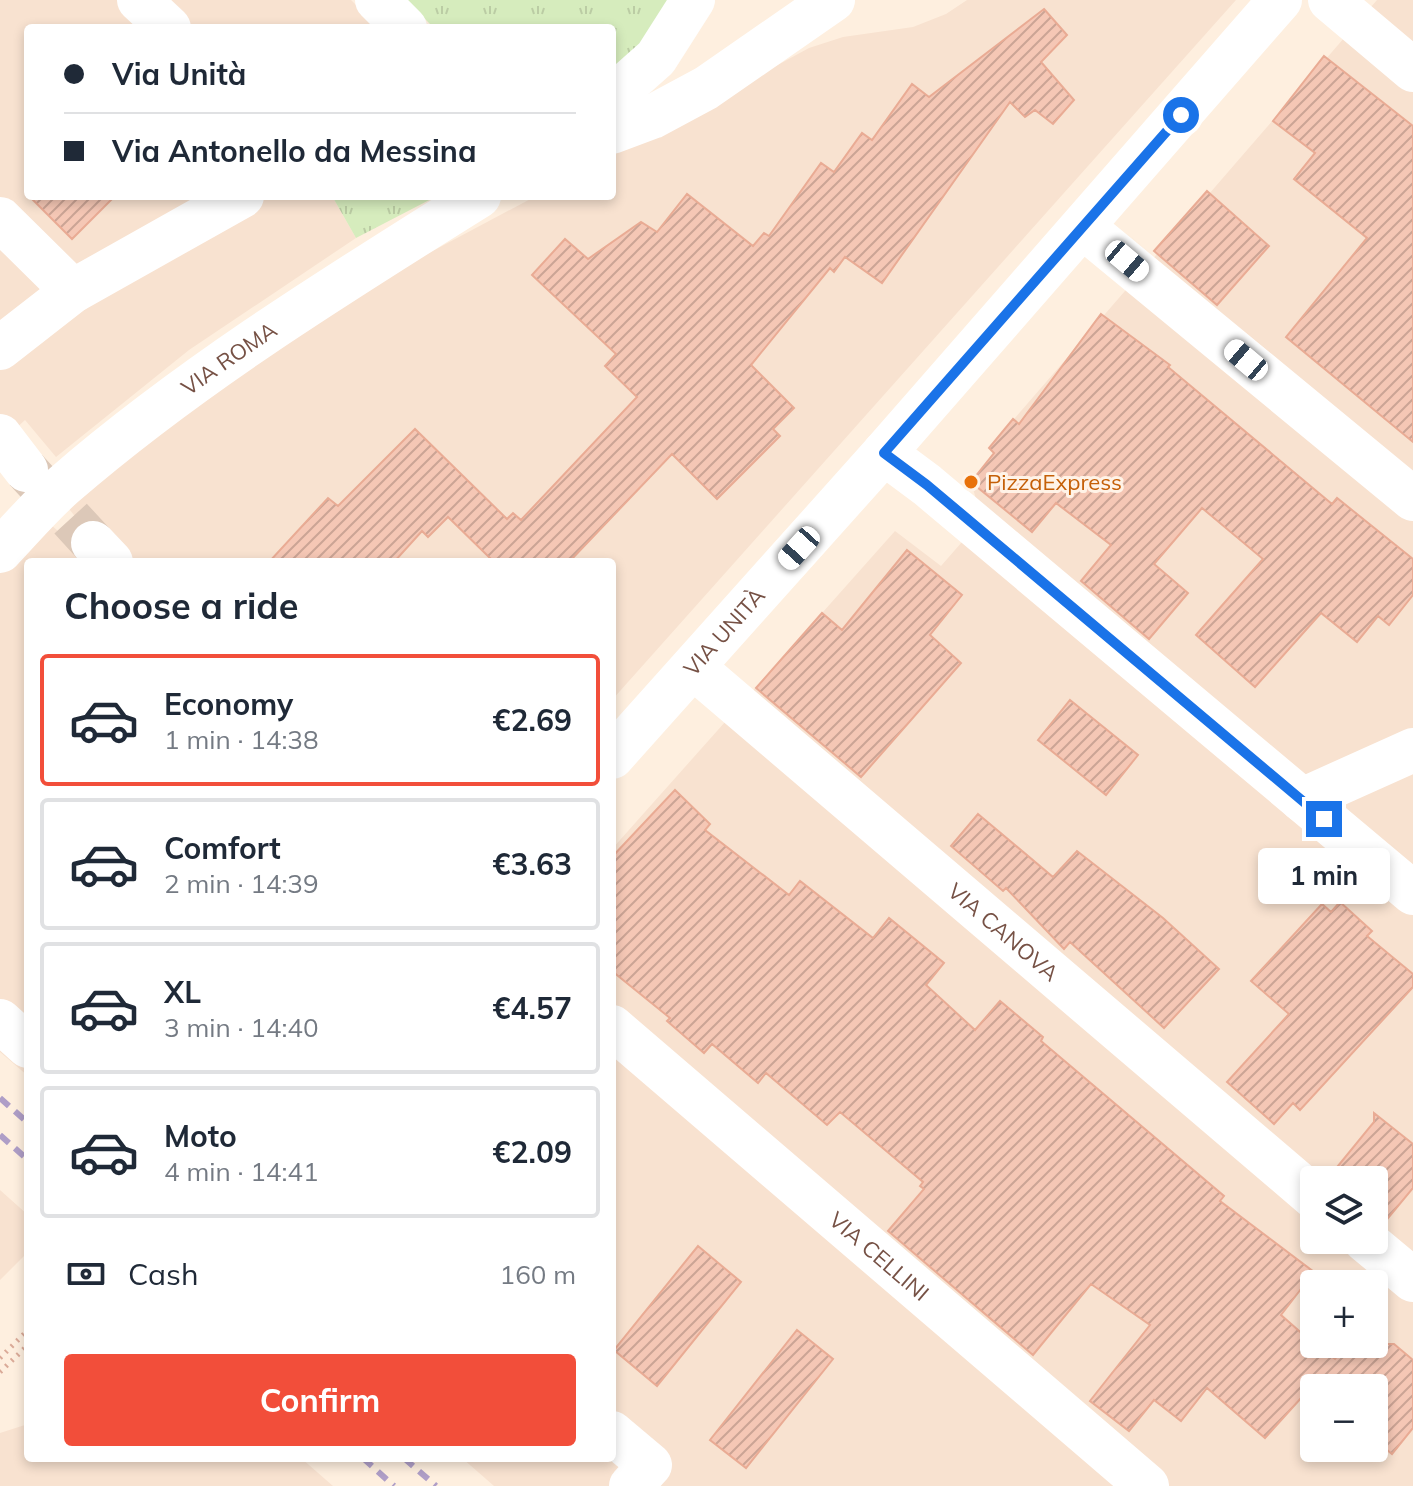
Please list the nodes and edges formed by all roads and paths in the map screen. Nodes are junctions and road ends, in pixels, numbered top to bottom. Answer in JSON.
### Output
{"nodes":[{"id":1,"x":139,"y":0,"type":"edge"},
{"id":2,"x":377,"y":0,"type":"edge"},
{"id":3,"x":693,"y":0,"type":"edge"},
{"id":4,"x":833,"y":0,"type":"edge"},
{"id":5,"x":1330,"y":0,"type":"edge"},
{"id":6,"x":1279,"y":1,"type":"edge"},
{"id":7,"x":165,"y":24,"type":"edge"},
{"id":8,"x":401,"y":24,"type":"edge"},
{"id":9,"x":1413,"y":70,"type":"edge"},
{"id":10,"x":616,"y":93,"type":"edge"},
{"id":11,"x":616,"y":130,"type":"edge"},
{"id":12,"x":235,"y":200,"type":"edge"},
{"id":13,"x":473,"y":200,"type":"edge"},
{"id":14,"x":0,"y":219,"type":"edge"},
{"id":15,"x":1083,"y":227,"type":"junction"},
{"id":16,"x":73,"y":291,"type":"junction"},
{"id":17,"x":0,"y":348,"type":"edge"},
{"id":18,"x":0,"y":436,"type":"edge"},
{"id":19,"x":884,"y":453,"type":"junction"},
{"id":20,"x":26,"y":470,"type":"tunnel mouth"},
{"id":21,"x":1413,"y":499,"type":"edge"},
{"id":22,"x":0,"y":551,"type":"edge"},
{"id":23,"x":693,"y":667,"type":"junction"},
{"id":24,"x":1413,"y":750,"type":"edge"},
{"id":25,"x":616,"y":753,"type":"edge"},
{"id":26,"x":1302,"y":800,"type":"junction"},
{"id":27,"x":1413,"y":893,"type":"edge"},
{"id":28,"x":0,"y":1021,"type":"edge"},
{"id":29,"x":616,"y":1030,"type":"edge"},
{"id":30,"x":24,"y":1042,"type":"edge"},
{"id":31,"x":1300,"y":1185,"type":"edge"},
{"id":32,"x":1382,"y":1254,"type":"edge"},
{"id":33,"x":1413,"y":1280,"type":"edge"},
{"id":34,"x":24,"y":1334,"type":"edge"},
{"id":35,"x":24,"y":1349,"type":"edge"},
{"id":36,"x":0,"y":1358,"type":"edge"},
{"id":37,"x":0,"y":1372,"type":"edge"},
{"id":38,"x":616,"y":1436,"type":"edge"},
{"id":39,"x":631,"y":1486,"type":"edge"},
{"id":40,"x":1147,"y":1486,"type":"edge"}],
"edges":[{"from":1,"to":7,"type":"street"},
{"from":2,"to":8,"type":"street"},
{"from":3,"to":10,"type":"street"},
{"from":4,"to":11,"type":"street"},
{"from":5,"to":9,"type":"street"},
{"from":6,"to":15,"type":"street","name":"VIA UNITÀ"},
{"from":12,"to":16,"type":"street"},
{"from":13,"to":22,"type":"street","name":"VIA ROMA"},
{"from":14,"to":16,"type":"street"},
{"from":15,"to":19,"type":"street","name":"VIA UNITÀ"},
{"from":15,"to":21,"type":"street"},
{"from":16,"to":17,"type":"street"},
{"from":18,"to":20,"type":"street"},
{"from":19,"to":23,"type":"street","name":"VIA UNITÀ"},
{"from":19,"to":26,"type":"street"},
{"from":23,"to":25,"type":"street","name":"VIA UNITÀ"},
{"from":23,"to":31,"type":"street","name":"VIA CANOVA"},
{"from":24,"to":26,"type":"street"},
{"from":26,"to":27,"type":"street"},
{"from":28,"to":30,"type":"street"},
{"from":29,"to":40,"type":"street","name":"VIA CELLINI"},
{"from":32,"to":33,"type":"street"},
{"from":34,"to":36,"type":"path"},
{"from":35,"to":37,"type":"path"},
{"from":38,"to":39,"type":"street"}]}
